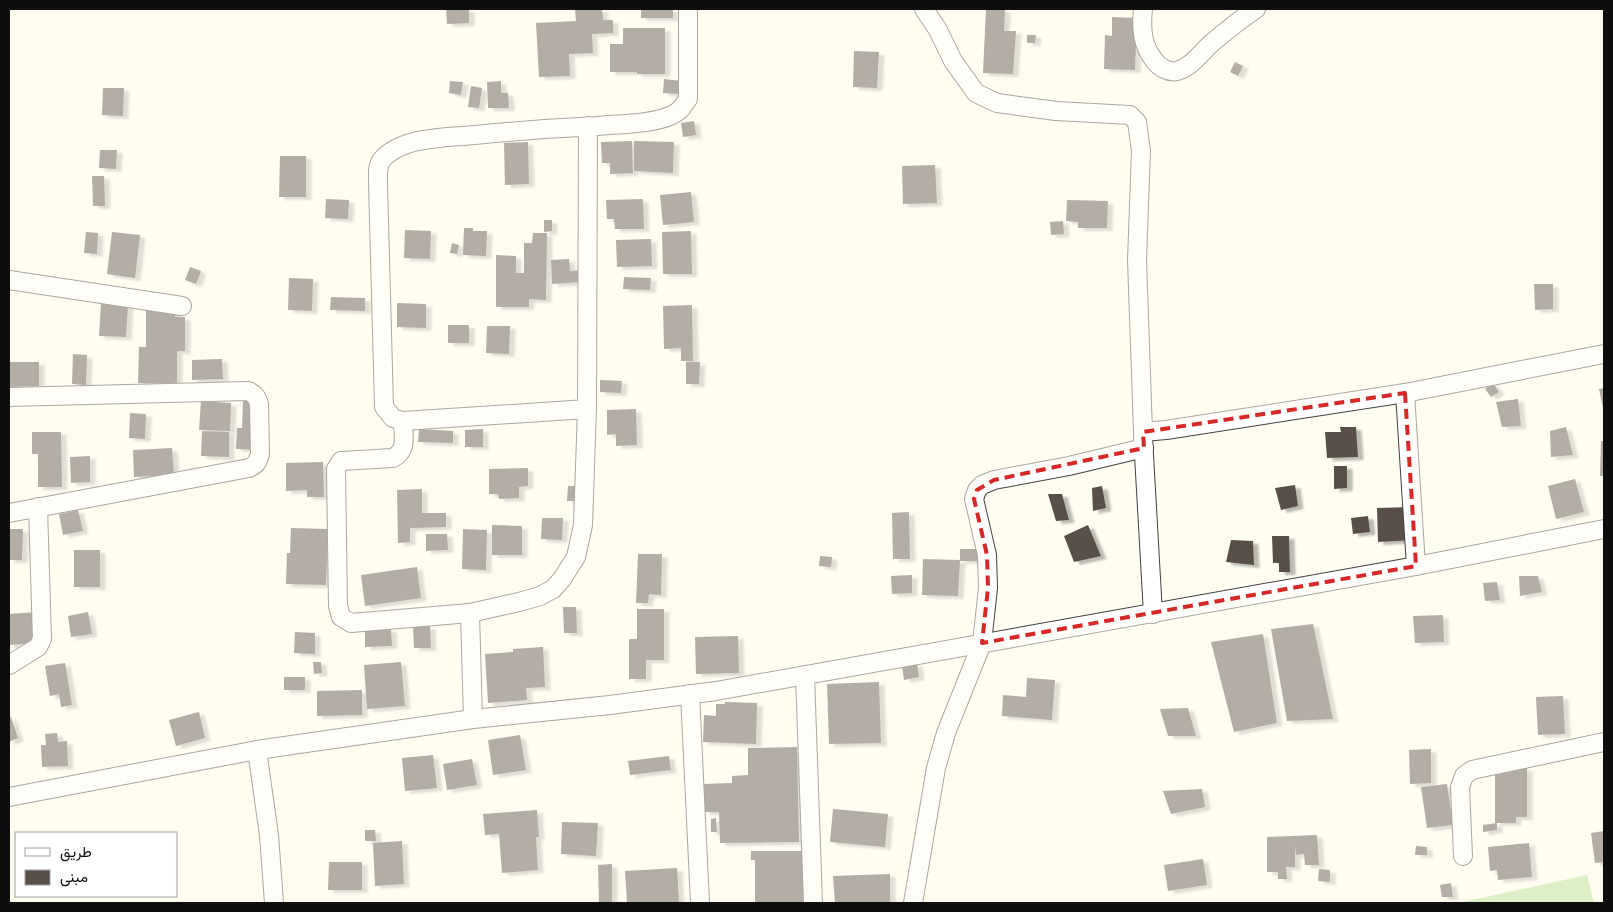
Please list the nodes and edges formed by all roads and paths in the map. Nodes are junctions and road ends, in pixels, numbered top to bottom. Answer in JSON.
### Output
{"nodes":[{"id":1,"x":688,"y":9,"type":"edge"},
{"id":2,"x":924,"y":9,"type":"edge"},
{"id":3,"x":1143,"y":9,"type":"edge"},
{"id":4,"x":1256,"y":9,"type":"edge"},
{"id":5,"x":588,"y":126,"type":"junction"},
{"id":6,"x":9,"y":280,"type":"edge"},
{"id":7,"x":182,"y":306,"type":"dead end"},
{"id":8,"x":1604,"y":354,"type":"edge"},
{"id":9,"x":1405,"y":393,"type":"junction"},
{"id":10,"x":9,"y":397,"type":"edge"},
{"id":11,"x":587,"y":409,"type":"junction"},
{"id":12,"x":402,"y":422,"type":"junction"},
{"id":13,"x":1143,"y":440,"type":"junction"},
{"id":14,"x":38,"y":507,"type":"junction"},
{"id":15,"x":9,"y":513,"type":"edge"},
{"id":16,"x":1604,"y":529,"type":"edge"},
{"id":17,"x":1416,"y":566,"type":"junction"},
{"id":18,"x":470,"y":613,"type":"junction"},
{"id":19,"x":1152,"y":614,"type":"junction"},
{"id":20,"x":982,"y":643,"type":"junction"},
{"id":21,"x":9,"y":665,"type":"edge"},
{"id":22,"x":805,"y":675,"type":"junction"},
{"id":23,"x":690,"y":694,"type":"junction"},
{"id":24,"x":473,"y":719,"type":"junction"},
{"id":25,"x":1604,"y":742,"type":"edge"},
{"id":26,"x":257,"y":750,"type":"junction"},
{"id":27,"x":9,"y":797,"type":"edge"},
{"id":28,"x":1462,"y":856,"type":"dead end"},
{"id":29,"x":274,"y":903,"type":"edge"},
{"id":30,"x":700,"y":903,"type":"edge"},
{"id":31,"x":813,"y":903,"type":"edge"},
{"id":32,"x":914,"y":903,"type":"edge"}],
"edges":[{"from":1,"to":5,"type":"street"},
{"from":2,"to":13,"type":"street"},
{"from":3,"to":4,"type":"street"},
{"from":5,"to":11,"type":"street"},
{"from":5,"to":12,"type":"street"},
{"from":6,"to":7,"type":"street"},
{"from":8,"to":9,"type":"street"},
{"from":9,"to":13,"type":"street"},
{"from":9,"to":17,"type":"street"},
{"from":10,"to":14,"type":"street"},
{"from":11,"to":12,"type":"street"},
{"from":11,"to":18,"type":"street"},
{"from":12,"to":18,"type":"street"},
{"from":13,"to":19,"type":"street"},
{"from":13,"to":20,"type":"street"},
{"from":14,"to":15,"type":"street"},
{"from":14,"to":21,"type":"street"},
{"from":16,"to":17,"type":"street"},
{"from":17,"to":19,"type":"street"},
{"from":18,"to":24,"type":"street"},
{"from":19,"to":20,"type":"street"},
{"from":20,"to":22,"type":"street"},
{"from":20,"to":32,"type":"street"},
{"from":22,"to":23,"type":"street"},
{"from":22,"to":31,"type":"street"},
{"from":23,"to":24,"type":"street"},
{"from":23,"to":30,"type":"street"},
{"from":24,"to":26,"type":"street"},
{"from":25,"to":28,"type":"street"},
{"from":26,"to":27,"type":"street"},
{"from":26,"to":29,"type":"street"}]}
